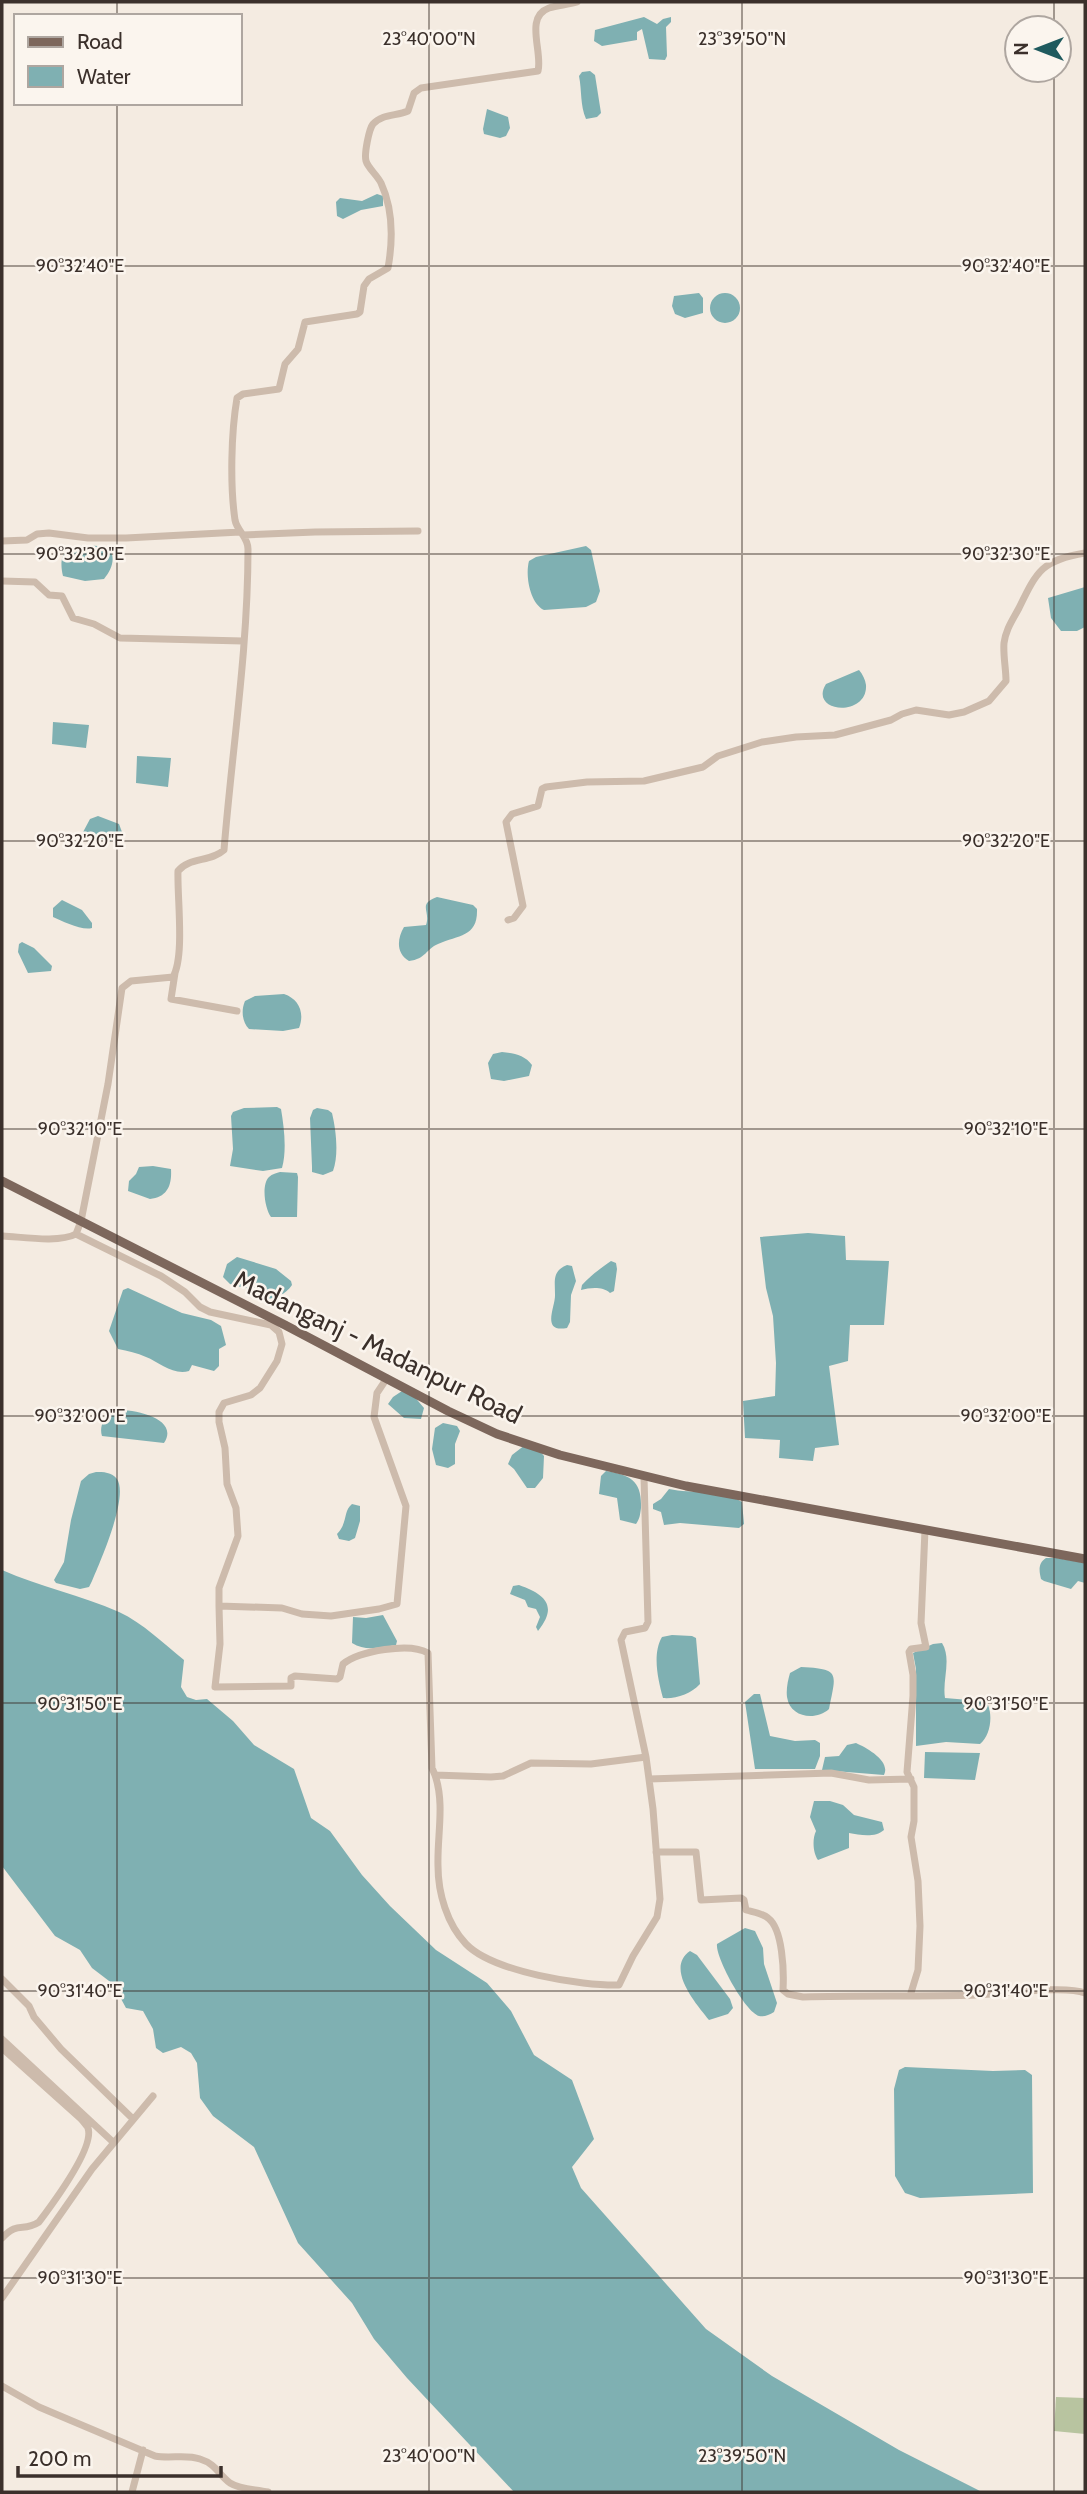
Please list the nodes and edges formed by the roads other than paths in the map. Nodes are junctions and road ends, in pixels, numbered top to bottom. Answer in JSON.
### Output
{"nodes":[{"id":1,"x":577,"y":2,"type":"edge"},
{"id":2,"x":418,"y":531,"type":"dead end"},
{"id":3,"x":242,"y":534,"type":"junction"},
{"id":4,"x":2,"y":541,"type":"edge"},
{"id":5,"x":1085,"y":553,"type":"edge"},
{"id":6,"x":2,"y":582,"type":"edge"},
{"id":7,"x":243,"y":641,"type":"junction"},
{"id":8,"x":508,"y":919,"type":"dead end"},
{"id":9,"x":176,"y":973,"type":"junction"},
{"id":10,"x":237,"y":1011,"type":"dead end"},
{"id":11,"x":2,"y":1181,"type":"edge"},
{"id":12,"x":80,"y":1221,"type":"junction"},
{"id":13,"x":76,"y":1234,"type":"junction"},
{"id":14,"x":3,"y":1236,"type":"edge"},
{"id":15,"x":387,"y":1378,"type":"junction"},
{"id":16,"x":644,"y":1477,"type":"junction"},
{"id":17,"x":925,"y":1530,"type":"junction"},
{"id":18,"x":1085,"y":1559,"type":"edge"},
{"id":19,"x":219,"y":1606,"type":"junction"},
{"id":20,"x":646,"y":1757,"type":"junction"},
{"id":21,"x":435,"y":1775,"type":"junction"},
{"id":22,"x":649,"y":1779,"type":"junction"},
{"id":23,"x":911,"y":1779,"type":"junction"},
{"id":24,"x":656,"y":1852,"type":"junction"},
{"id":25,"x":2,"y":1979,"type":"edge"},
{"id":26,"x":1085,"y":1993,"type":"edge"},
{"id":27,"x":910,"y":1996,"type":"junction"},
{"id":28,"x":2,"y":2039,"type":"edge"},
{"id":29,"x":2,"y":2048,"type":"edge"},
{"id":30,"x":153,"y":2096,"type":"dead end"},
{"id":31,"x":133,"y":2119,"type":"junction"},
{"id":32,"x":113,"y":2141,"type":"junction"},
{"id":33,"x":2,"y":2238,"type":"edge"},
{"id":34,"x":2,"y":2298,"type":"edge"},
{"id":35,"x":2,"y":2386,"type":"edge"},
{"id":36,"x":143,"y":2450,"type":"junction"},
{"id":37,"x":132,"y":2492,"type":"edge"},
{"id":38,"x":268,"y":2492,"type":"edge"}],
"edges":[{"from":1,"to":3,"type":"street"},
{"from":2,"to":3,"type":"street"},
{"from":3,"to":4,"type":"street"},
{"from":3,"to":7,"type":"street"},
{"from":5,"to":8,"type":"street"},
{"from":6,"to":7,"type":"street"},
{"from":7,"to":9,"type":"street"},
{"from":9,"to":10,"type":"street"},
{"from":9,"to":12,"type":"street"},
{"from":11,"to":12,"type":"main road","name":"Madanganj - Madanpur Road"},
{"from":12,"to":13,"type":"street"},
{"from":12,"to":15,"type":"main road","name":"Madanganj - Madanpur Road"},
{"from":13,"to":14,"type":"street"},
{"from":13,"to":19,"type":"street"},
{"from":15,"to":16,"type":"main road","name":"Madanganj - Madanpur Road"},
{"from":15,"to":19,"type":"street"},
{"from":16,"to":17,"type":"main road","name":"Madanganj - Madanpur Road"},
{"from":16,"to":20,"type":"street"},
{"from":17,"to":18,"type":"main road","name":"Madanganj - Madanpur Road"},
{"from":17,"to":23,"type":"street"},
{"from":19,"to":21,"type":"street"},
{"from":20,"to":21,"type":"street"},
{"from":20,"to":22,"type":"street"},
{"from":21,"to":24,"type":"street"},
{"from":22,"to":23,"type":"street"},
{"from":22,"to":24,"type":"street"},
{"from":23,"to":27,"type":"street"},
{"from":24,"to":27,"type":"street"},
{"from":25,"to":31,"type":"street"},
{"from":26,"to":27,"type":"street"},
{"from":28,"to":32,"type":"street"},
{"from":29,"to":33,"type":"street"},
{"from":30,"to":31,"type":"street"},
{"from":31,"to":32,"type":"street"},
{"from":32,"to":34,"type":"street"},
{"from":35,"to":36,"type":"street"},
{"from":36,"to":37,"type":"street"},
{"from":36,"to":38,"type":"street"}]}
